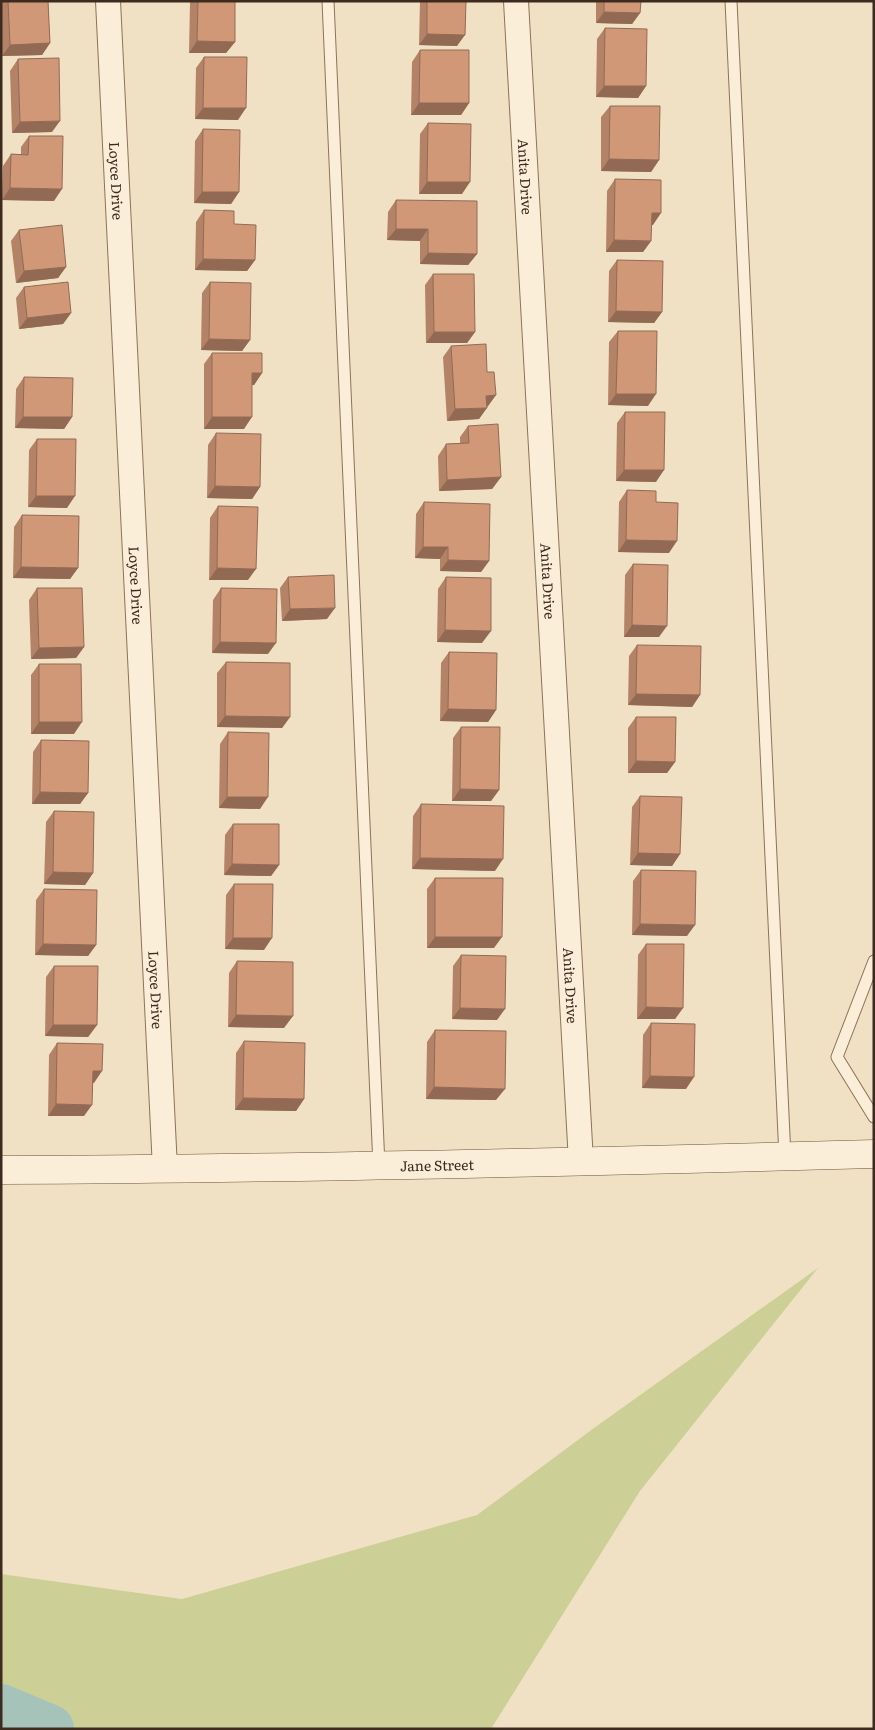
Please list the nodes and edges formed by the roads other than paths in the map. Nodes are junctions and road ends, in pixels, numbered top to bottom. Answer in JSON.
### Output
{"nodes":[{"id":1,"x":108,"y":1,"type":"edge"},
{"id":2,"x":328,"y":1,"type":"edge"},
{"id":3,"x":516,"y":1,"type":"edge"},
{"id":4,"x":731,"y":1,"type":"edge"},
{"id":5,"x":874,"y":961,"type":"edge"},
{"id":6,"x":874,"y":1117,"type":"edge"},
{"id":7,"x":874,"y":1154,"type":"edge"},
{"id":8,"x":785,"y":1157,"type":"junction"},
{"id":9,"x":581,"y":1162,"type":"junction"},
{"id":10,"x":379,"y":1166,"type":"junction"},
{"id":11,"x":165,"y":1169,"type":"junction"},
{"id":12,"x":1,"y":1170,"type":"edge"}],
"edges":[{"from":1,"to":11,"type":"street","name":"Loyce Drive"},
{"from":2,"to":10,"type":"lane"},
{"from":3,"to":9,"type":"street","name":"Anita Drive"},
{"from":4,"to":8,"type":"lane"},
{"from":5,"to":6,"type":"lane"},
{"from":7,"to":8,"type":"street","name":"Jane Street"},
{"from":8,"to":9,"type":"street","name":"Jane Street"},
{"from":9,"to":10,"type":"street","name":"Jane Street"},
{"from":10,"to":11,"type":"street","name":"Jane Street"},
{"from":11,"to":12,"type":"street","name":"Jane Street"}]}
